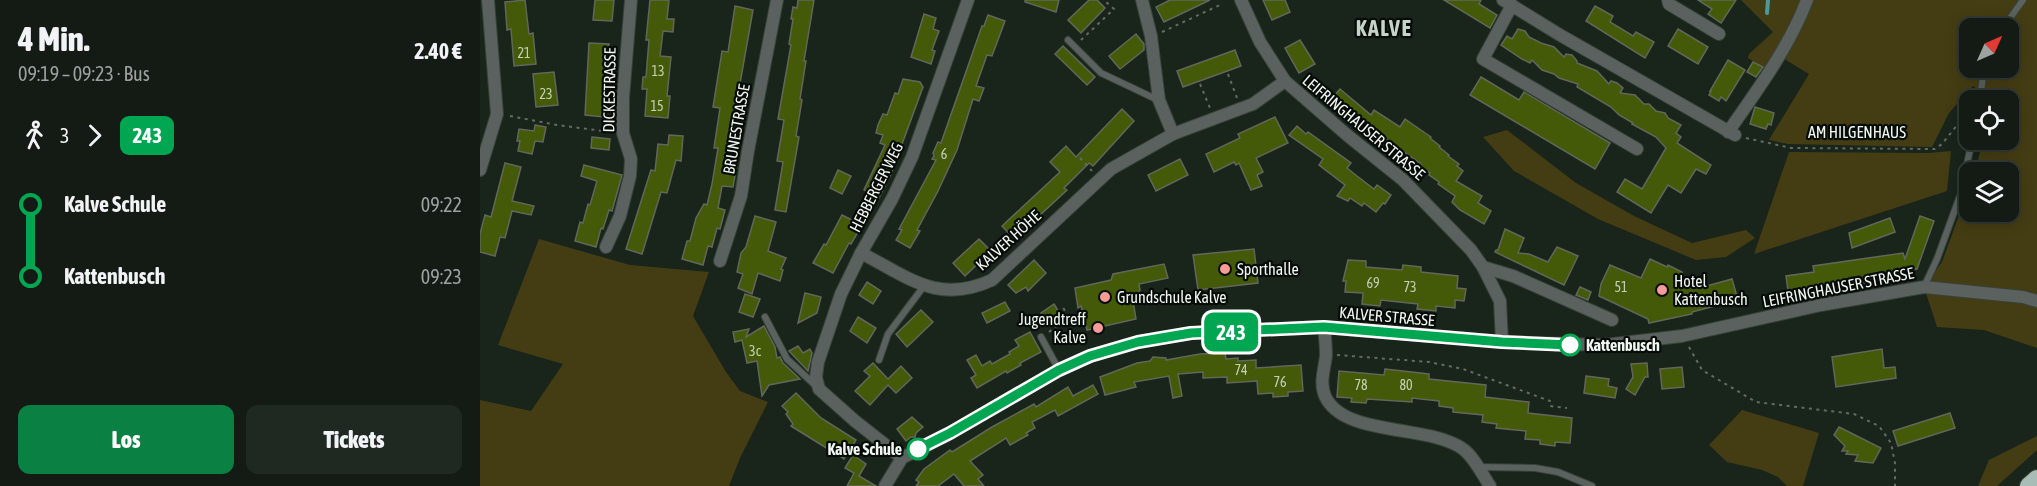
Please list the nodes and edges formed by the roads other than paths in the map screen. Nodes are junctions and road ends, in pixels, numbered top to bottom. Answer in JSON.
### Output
{"nodes":[{"id":1,"x":488,"y":0,"type":"edge"},
{"id":2,"x":631,"y":0,"type":"edge"},
{"id":3,"x":777,"y":0,"type":"edge"},
{"id":4,"x":968,"y":0,"type":"edge"},
{"id":5,"x":1142,"y":0,"type":"edge"},
{"id":6,"x":1241,"y":0,"type":"edge"},
{"id":7,"x":1668,"y":0,"type":"edge"},
{"id":8,"x":1807,"y":0,"type":"edge"},
{"id":9,"x":2023,"y":0,"type":"edge"},
{"id":10,"x":1508,"y":2,"type":"edge"},
{"id":11,"x":2010,"y":18,"type":"edge"},
{"id":12,"x":1719,"y":34,"type":"dead end"},
{"id":13,"x":1068,"y":40,"type":"dead end"},
{"id":14,"x":1285,"y":81,"type":"junction"},
{"id":15,"x":1159,"y":100,"type":"junction"},
{"id":16,"x":1173,"y":134,"type":"junction"},
{"id":17,"x":1637,"y":149,"type":"dead end"},
{"id":18,"x":1970,"y":150,"type":"edge"},
{"id":19,"x":480,"y":170,"type":"edge"},
{"id":20,"x":606,"y":247,"type":"dead end"},
{"id":21,"x":861,"y":253,"type":"junction"},
{"id":22,"x":720,"y":261,"type":"dead end"},
{"id":23,"x":1483,"y":267,"type":"junction"},
{"id":24,"x":924,"y":286,"type":"junction"},
{"id":25,"x":1924,"y":287,"type":"junction"},
{"id":26,"x":2037,"y":301,"type":"edge"},
{"id":27,"x":765,"y":317,"type":"dead end"},
{"id":28,"x":1612,"y":321,"type":"dead end"},
{"id":29,"x":1324,"y":327,"type":"junction"},
{"id":30,"x":1041,"y":337,"type":"road end"},
{"id":31,"x":1502,"y":342,"type":"junction"},
{"id":32,"x":879,"y":360,"type":"dead end"},
{"id":33,"x":1059,"y":370,"type":"junction"},
{"id":34,"x":819,"y":389,"type":"junction"},
{"id":35,"x":902,"y":458,"type":"junction"},
{"id":36,"x":1478,"y":467,"type":"junction"},
{"id":37,"x":2037,"y":479,"type":"edge"},
{"id":38,"x":885,"y":486,"type":"edge"},
{"id":39,"x":1490,"y":486,"type":"edge"},
{"id":40,"x":1592,"y":486,"type":"edge"},
{"id":41,"x":2029,"y":486,"type":"edge"}],
"edges":[{"from":1,"to":19,"type":"street"},
{"from":2,"to":20,"type":"street","name":"DICKESTRASSE"},
{"from":3,"to":22,"type":"street","name":"BRUNESTRASSE"},
{"from":4,"to":21,"type":"street","name":"HEBBERGER WEG"},
{"from":5,"to":15,"type":"street"},
{"from":6,"to":14,"type":"street","name":"LEIFRINGHAUSER STRASSE"},
{"from":7,"to":12,"type":"street"},
{"from":8,"to":10,"type":"street"},
{"from":9,"to":11,"type":"lane"},
{"from":10,"to":17,"type":"street"},
{"from":13,"to":15,"type":"lane"},
{"from":14,"to":16,"type":"street","name":"KALVER HÖHE"},
{"from":14,"to":23,"type":"street","name":"LEIFRINGHAUSER STRASSE"},
{"from":15,"to":16,"type":"street"},
{"from":16,"to":24,"type":"street","name":"KALVER HÖHE"},
{"from":18,"to":25,"type":"lane"},
{"from":21,"to":24,"type":"street","name":"KALVER HÖHE"},
{"from":21,"to":34,"type":"street","name":"HEBBERGER WEG"},
{"from":23,"to":28,"type":"street"},
{"from":23,"to":31,"type":"street","name":"LEIFRINGHAUSER STRASSE"},
{"from":24,"to":32,"type":"lane"},
{"from":25,"to":26,"type":"street","name":"LEIFRINGHAUSER STRASSE"},
{"from":25,"to":31,"type":"street","name":"LEIFRINGHAUSER STRASSE"},
{"from":27,"to":34,"type":"lane"},
{"from":29,"to":31,"type":"street","name":"KALVER STRASSE"},
{"from":29,"to":33,"type":"street","name":"KALVER STRASSE"},
{"from":29,"to":36,"type":"street"},
{"from":30,"to":33,"type":"lane"},
{"from":33,"to":35,"type":"street","name":"KALVER STRASSE"},
{"from":34,"to":35,"type":"street"},
{"from":35,"to":38,"type":"street"},
{"from":36,"to":39,"type":"street"},
{"from":36,"to":40,"type":"lane"},
{"from":37,"to":41,"type":"highway"}]}
